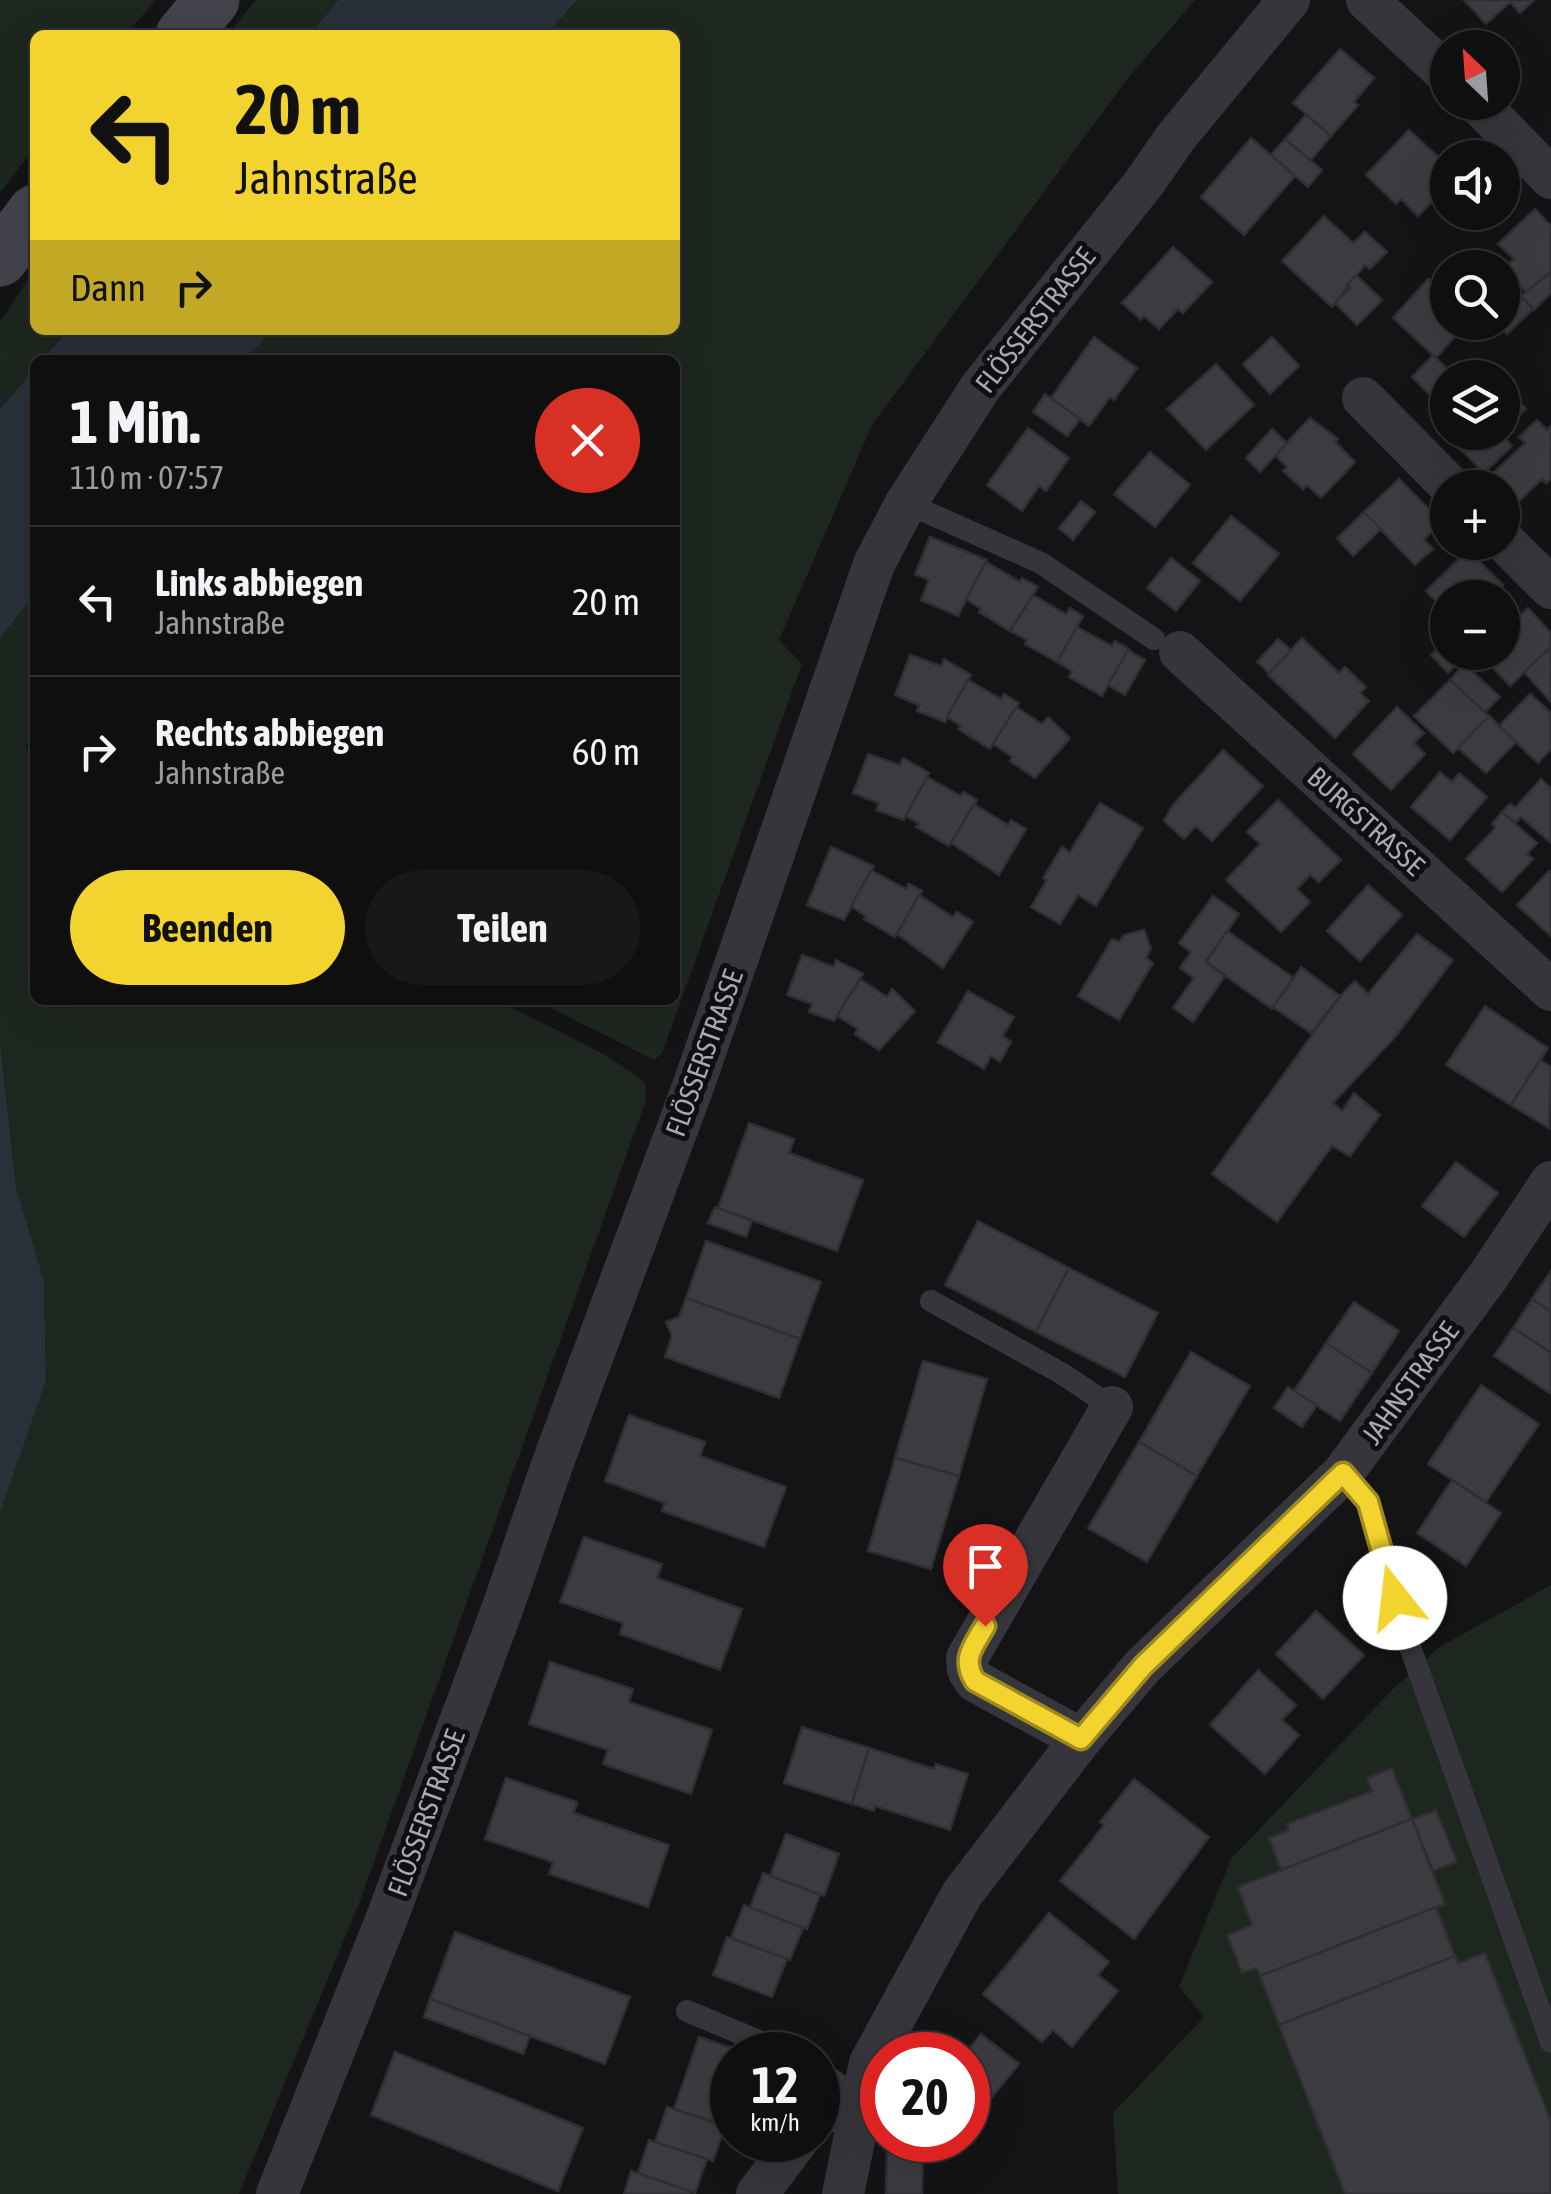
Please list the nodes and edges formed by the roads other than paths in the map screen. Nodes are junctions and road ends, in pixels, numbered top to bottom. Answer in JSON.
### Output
{"nodes":[{"id":1,"x":212,"y":0,"type":"edge"},
{"id":2,"x":1289,"y":0,"type":"edge"},
{"id":3,"x":1367,"y":0,"type":"edge"},
{"id":4,"x":187,"y":30,"type":"edge"},
{"id":5,"x":1430,"y":58,"type":"edge"},
{"id":6,"x":1495,"y":120,"type":"edge"},
{"id":7,"x":1551,"y":178,"type":"edge"},
{"id":8,"x":30,"y":219,"type":"edge"},
{"id":9,"x":0,"y":259,"type":"edge"},
{"id":10,"x":1364,"y":398,"type":"dead end"},
{"id":11,"x":1434,"y":470,"type":"edge"},
{"id":12,"x":906,"y":503,"type":"junction"},
{"id":13,"x":1520,"y":557,"type":"edge"},
{"id":14,"x":1551,"y":588,"type":"edge"},
{"id":15,"x":1167,"y":645,"type":"joint"},
{"id":16,"x":1551,"y":990,"type":"edge"},
{"id":17,"x":1551,"y":1182,"type":"edge"},
{"id":18,"x":932,"y":1301,"type":"dead end"},
{"id":19,"x":1112,"y":1407,"type":"joint"},
{"id":20,"x":1343,"y":1473,"type":"junction"},
{"id":21,"x":1081,"y":1739,"type":"junction"},
{"id":22,"x":687,"y":2011,"type":"dead end"},
{"id":23,"x":737,"y":2032,"type":"edge"},
{"id":24,"x":887,"y":2032,"type":"edge"},
{"id":25,"x":1551,"y":2042,"type":"edge"},
{"id":26,"x":860,"y":2109,"type":"edge"},
{"id":27,"x":781,"y":2162,"type":"edge"},
{"id":28,"x":277,"y":2194,"type":"edge"},
{"id":29,"x":756,"y":2194,"type":"edge"},
{"id":30,"x":842,"y":2194,"type":"edge"}],
"edges":[{"from":1,"to":4,"type":"main road"},
{"from":2,"to":12,"type":"street","name":"FLÖSSERSTRASSE"},
{"from":3,"to":5,"type":"street"},
{"from":6,"to":7,"type":"street"},
{"from":8,"to":9,"type":"main road"},
{"from":10,"to":11,"type":"street"},
{"from":12,"to":15,"type":"lane","name":"BURGSTRASSE"},
{"from":12,"to":28,"type":"street","name":"FLÖSSERSTRASSE"},
{"from":13,"to":14,"type":"street"},
{"from":15,"to":16,"type":"street","name":"BURGSTRASSE"},
{"from":17,"to":20,"type":"street","name":"JAHNSTRASSE"},
{"from":18,"to":19,"type":"lane"},
{"from":19,"to":21,"type":"street"},
{"from":20,"to":21,"type":"street","name":"JAHNSTRASSE"},
{"from":20,"to":25,"type":"lane"},
{"from":21,"to":24,"type":"street","name":"JAHNSTRASSE"},
{"from":22,"to":23,"type":"lane"},
{"from":26,"to":30,"type":"street","name":"JAHNSTRASSE"},
{"from":27,"to":29,"type":"street"}]}
